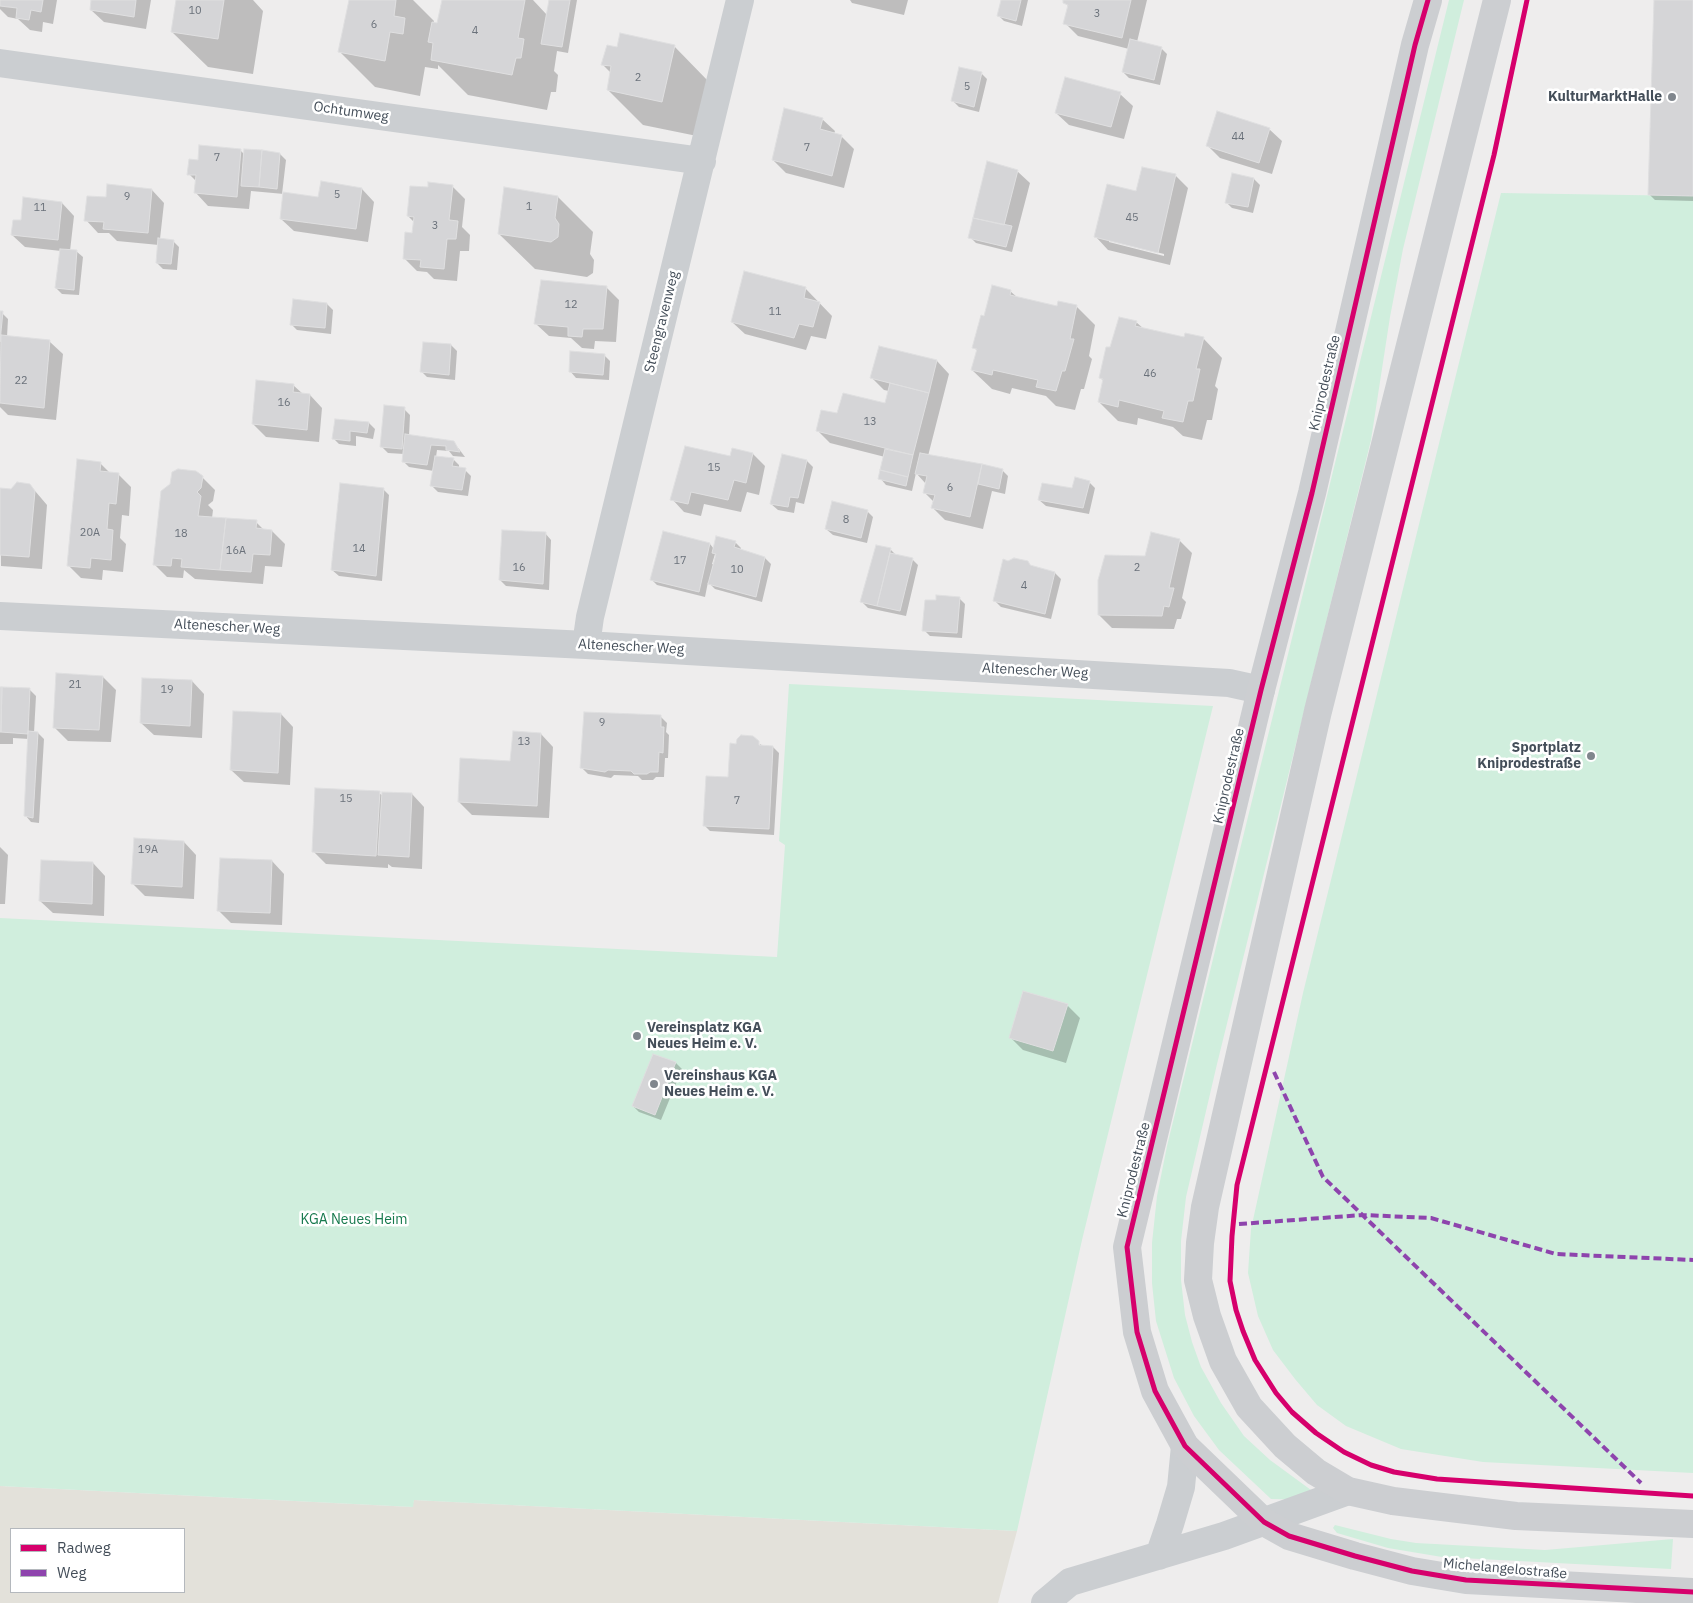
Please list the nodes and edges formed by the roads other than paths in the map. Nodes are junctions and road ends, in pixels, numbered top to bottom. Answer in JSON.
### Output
{"nodes":[{"id":1,"x":740,"y":0,"type":"edge"},
{"id":2,"x":1428,"y":0,"type":"edge"},
{"id":3,"x":1497,"y":0,"type":"edge"},
{"id":4,"x":0,"y":63,"type":"edge"},
{"id":5,"x":702,"y":162,"type":"junction"},
{"id":6,"x":0,"y":616,"type":"edge"},
{"id":7,"x":586,"y":644,"type":"junction"},
{"id":8,"x":1261,"y":690,"type":"junction"},
{"id":9,"x":1185,"y":1446,"type":"junction"},
{"id":10,"x":1348,"y":1491,"type":"junction"},
{"id":11,"x":1264,"y":1522,"type":"junction"},
{"id":12,"x":1693,"y":1524,"type":"edge"},
{"id":13,"x":1159,"y":1556,"type":"junction"},
{"id":14,"x":1683,"y":1596,"type":"edge"},
{"id":15,"x":1045,"y":1603,"type":"edge"}],
"edges":[{"from":1,"to":5,"type":"street","name":"Steengravenweg"},
{"from":2,"to":8,"type":"main road","name":"Kniprodestraße"},
{"from":3,"to":10,"type":"main road"},
{"from":4,"to":5,"type":"street","name":"Ochtumweg"},
{"from":5,"to":7,"type":"street","name":"Steengravenweg"},
{"from":6,"to":7,"type":"street","name":"Altenescher Weg"},
{"from":7,"to":8,"type":"street","name":"Altenescher Weg"},
{"from":8,"to":9,"type":"main road","name":"Kniprodestraße"},
{"from":9,"to":11,"type":"main road","name":"Kniprodestraße"},
{"from":9,"to":13,"type":"street"},
{"from":10,"to":11,"type":"street"},
{"from":10,"to":12,"type":"main road"},
{"from":11,"to":13,"type":"street"},
{"from":11,"to":14,"type":"main road","name":"Michelangelostraße"},
{"from":13,"to":15,"type":"street"}]}
